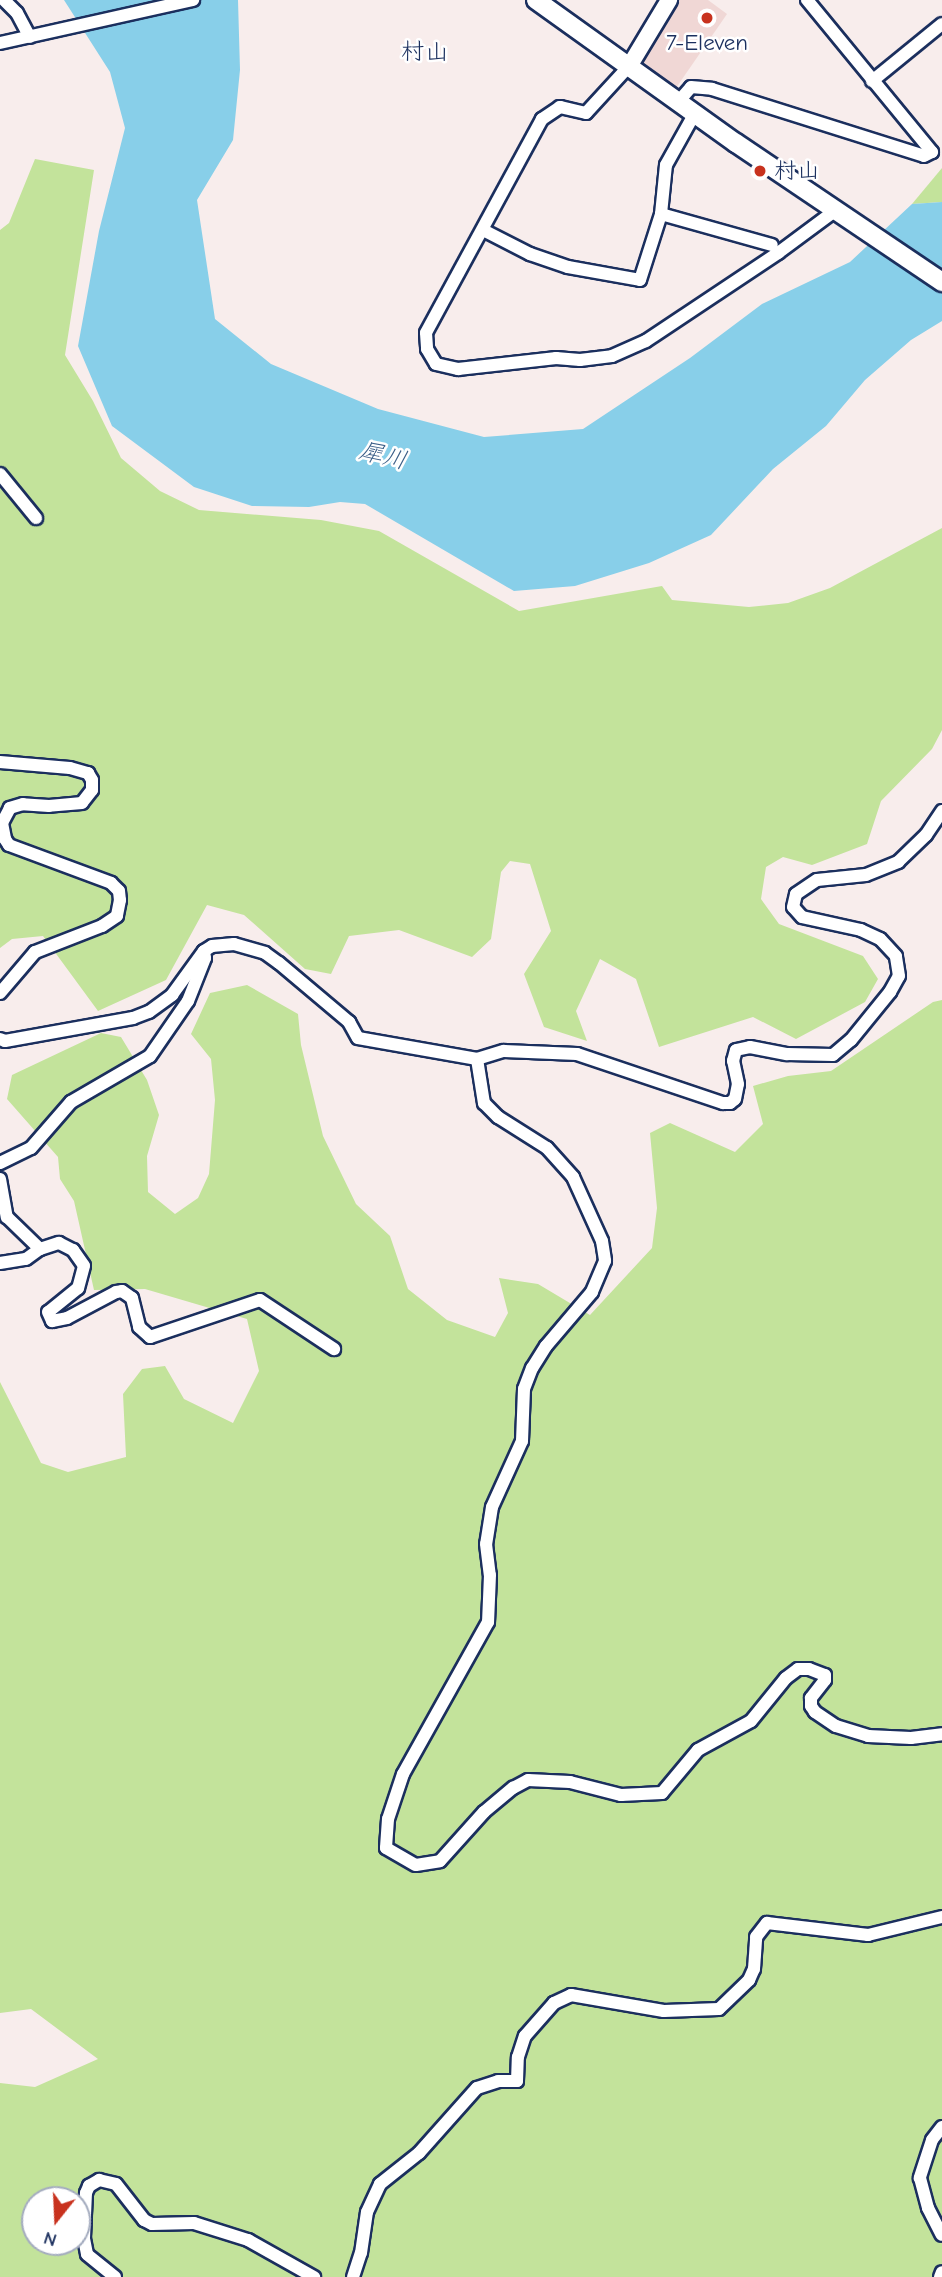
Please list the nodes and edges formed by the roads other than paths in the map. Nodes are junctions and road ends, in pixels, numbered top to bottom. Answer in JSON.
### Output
{"nodes":[{"id":1,"x":4,"y":0,"type":"edge"},
{"id":2,"x":192,"y":0,"type":"edge"},
{"id":3,"x":536,"y":0,"type":"edge"},
{"id":4,"x":669,"y":0,"type":"edge"},
{"id":5,"x":807,"y":0,"type":"edge"},
{"id":6,"x":942,"y":24,"type":"edge"},
{"id":7,"x":30,"y":37,"type":"junction"},
{"id":8,"x":0,"y":43,"type":"edge"},
{"id":9,"x":630,"y":65,"type":"junction"},
{"id":10,"x":872,"y":81,"type":"junction"},
{"id":11,"x":679,"y":101,"type":"junction"},
{"id":12,"x":695,"y":113,"type":"junction"},
{"id":13,"x":840,"y":213,"type":"junction"},
{"id":14,"x":661,"y":214,"type":"junction"},
{"id":15,"x":483,"y":230,"type":"junction"},
{"id":16,"x":772,"y":245,"type":"dead end"},
{"id":17,"x":942,"y":282,"type":"edge"},
{"id":18,"x":0,"y":474,"type":"edge"},
{"id":19,"x":36,"y":518,"type":"dead end"},
{"id":20,"x":0,"y":762,"type":"edge"},
{"id":21,"x":942,"y":811,"type":"edge"},
{"id":22,"x":204,"y":951,"type":"junction"},
{"id":23,"x":0,"y":993,"type":"edge"},
{"id":24,"x":0,"y":1039,"type":"edge"},
{"id":25,"x":477,"y":1059,"type":"junction"},
{"id":26,"x":0,"y":1163,"type":"edge"},
{"id":27,"x":0,"y":1178,"type":"edge"},
{"id":28,"x":40,"y":1249,"type":"junction"},
{"id":29,"x":0,"y":1262,"type":"edge"},
{"id":30,"x":334,"y":1349,"type":"dead end"},
{"id":31,"x":942,"y":1734,"type":"edge"},
{"id":32,"x":942,"y":1917,"type":"edge"},
{"id":33,"x":942,"y":2127,"type":"edge"},
{"id":34,"x":942,"y":2235,"type":"edge"},
{"id":35,"x":114,"y":2277,"type":"edge"},
{"id":36,"x":314,"y":2277,"type":"edge"},
{"id":37,"x":353,"y":2277,"type":"edge"}],
"edges":[{"from":1,"to":7,"type":"street"},
{"from":2,"to":7,"type":"street"},
{"from":3,"to":9,"type":"highway"},
{"from":4,"to":9,"type":"main road"},
{"from":5,"to":10,"type":"street"},
{"from":6,"to":10,"type":"street"},
{"from":7,"to":8,"type":"street"},
{"from":9,"to":11,"type":"highway"},
{"from":9,"to":15,"type":"street"},
{"from":10,"to":11,"type":"street"},
{"from":11,"to":12,"type":"highway"},
{"from":12,"to":13,"type":"highway"},
{"from":12,"to":14,"type":"street"},
{"from":13,"to":15,"type":"street"},
{"from":13,"to":17,"type":"highway"},
{"from":14,"to":15,"type":"street"},
{"from":14,"to":16,"type":"street"},
{"from":18,"to":19,"type":"street"},
{"from":20,"to":23,"type":"street"},
{"from":21,"to":25,"type":"street"},
{"from":22,"to":24,"type":"street"},
{"from":22,"to":25,"type":"street"},
{"from":22,"to":26,"type":"street"},
{"from":25,"to":31,"type":"street"},
{"from":27,"to":28,"type":"street"},
{"from":28,"to":29,"type":"street"},
{"from":28,"to":30,"type":"street"},
{"from":32,"to":37,"type":"street"},
{"from":33,"to":34,"type":"street"},
{"from":35,"to":36,"type":"street"}]}
